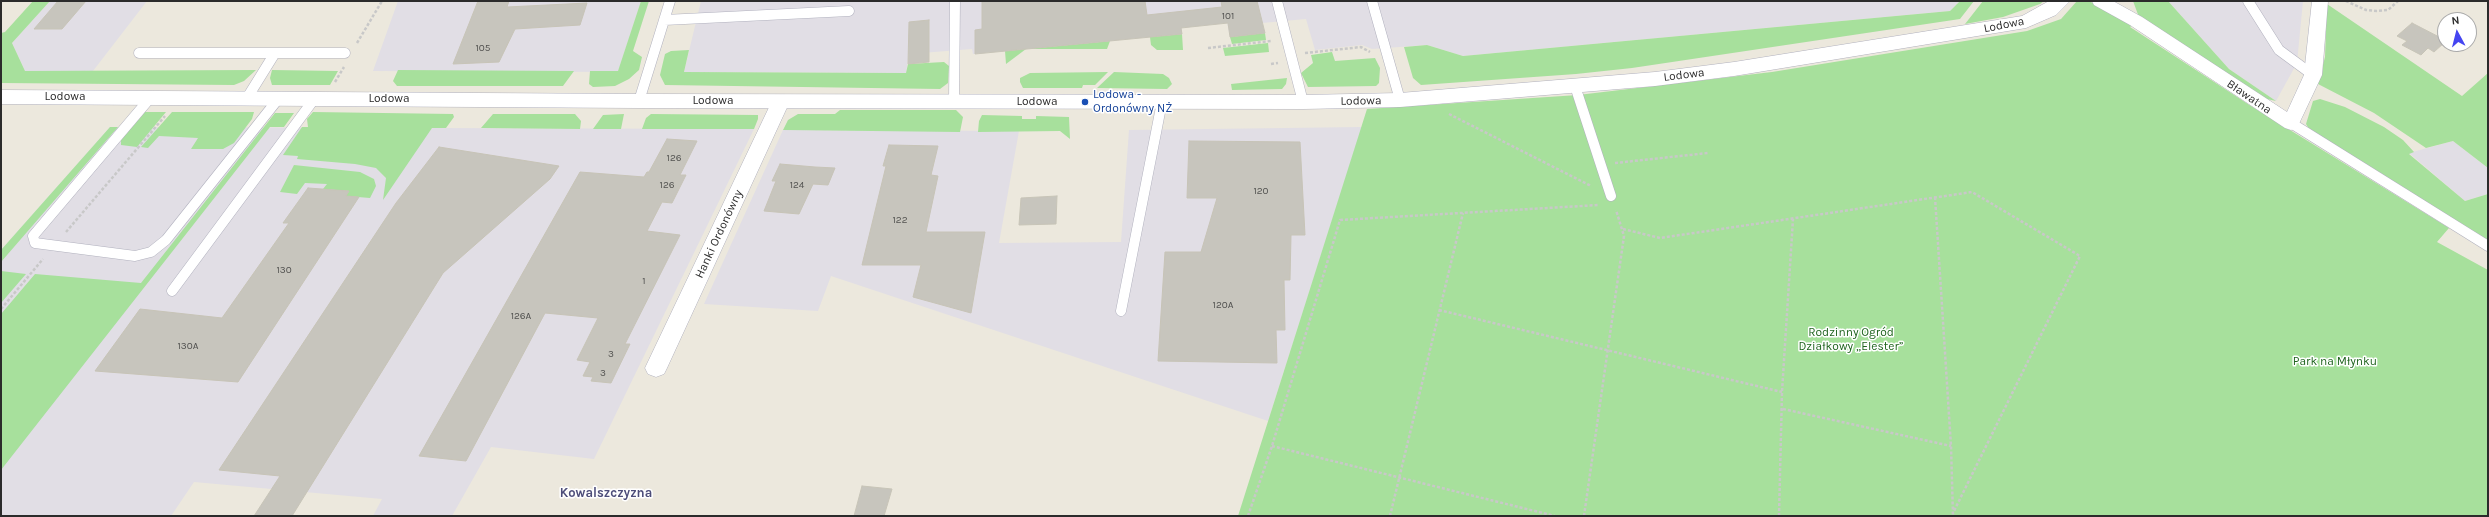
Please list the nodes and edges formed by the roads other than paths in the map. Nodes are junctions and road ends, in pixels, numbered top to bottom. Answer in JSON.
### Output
{"nodes":[{"id":1,"x":670,"y":1,"type":"edge"},
{"id":2,"x":955,"y":1,"type":"edge"},
{"id":3,"x":1277,"y":1,"type":"edge"},
{"id":4,"x":1372,"y":1,"type":"edge"},
{"id":5,"x":2061,"y":1,"type":"edge"},
{"id":6,"x":2100,"y":1,"type":"edge"},
{"id":7,"x":2248,"y":1,"type":"edge"},
{"id":8,"x":2320,"y":1,"type":"edge"},
{"id":9,"x":849,"y":11,"type":"dead end"},
{"id":10,"x":664,"y":20,"type":"junction"},
{"id":11,"x":139,"y":53,"type":"dead end"},
{"id":12,"x":275,"y":53,"type":"junction"},
{"id":13,"x":345,"y":53,"type":"dead end"},
{"id":14,"x":2314,"y":75,"type":"junction"},
{"id":15,"x":1576,"y":86,"type":"junction"},
{"id":16,"x":1,"y":97,"type":"edge"},
{"id":17,"x":151,"y":97,"type":"junction"},
{"id":18,"x":247,"y":98,"type":"junction"},
{"id":19,"x":278,"y":98,"type":"junction"},
{"id":20,"x":315,"y":98,"type":"junction"},
{"id":21,"x":1400,"y":100,"type":"junction"},
{"id":22,"x":640,"y":101,"type":"junction"},
{"id":23,"x":781,"y":101,"type":"junction"},
{"id":24,"x":954,"y":101,"type":"junction"},
{"id":25,"x":1162,"y":102,"type":"junction"},
{"id":26,"x":1302,"y":102,"type":"junction"},
{"id":27,"x":2291,"y":123,"type":"junction"},
{"id":28,"x":1612,"y":200,"type":"road end"},
{"id":29,"x":2488,"y":246,"type":"edge"},
{"id":30,"x":172,"y":291,"type":"dead end"},
{"id":31,"x":1121,"y":311,"type":"dead end"},
{"id":32,"x":656,"y":368,"type":"dead end"}],
"edges":[{"from":1,"to":10,"type":"lane"},
{"from":2,"to":24,"type":"lane"},
{"from":3,"to":26,"type":"lane"},
{"from":4,"to":21,"type":"lane"},
{"from":5,"to":15,"type":"street","name":"Lodowa"},
{"from":6,"to":27,"type":"street","name":"Bławatna"},
{"from":7,"to":14,"type":"lane"},
{"from":8,"to":14,"type":"street"},
{"from":9,"to":10,"type":"lane"},
{"from":10,"to":22,"type":"lane"},
{"from":11,"to":12,"type":"lane"},
{"from":12,"to":13,"type":"lane"},
{"from":12,"to":18,"type":"lane"},
{"from":14,"to":27,"type":"street"},
{"from":15,"to":21,"type":"street","name":"Lodowa"},
{"from":15,"to":28,"type":"lane"},
{"from":16,"to":17,"type":"street","name":"Lodowa"},
{"from":17,"to":18,"type":"street","name":"Lodowa"},
{"from":17,"to":19,"type":"lane"},
{"from":18,"to":19,"type":"street","name":"Lodowa"},
{"from":19,"to":20,"type":"street","name":"Lodowa"},
{"from":20,"to":22,"type":"street","name":"Lodowa"},
{"from":20,"to":30,"type":"lane"},
{"from":21,"to":26,"type":"street","name":"Lodowa"},
{"from":22,"to":23,"type":"street","name":"Lodowa"},
{"from":23,"to":24,"type":"street","name":"Lodowa"},
{"from":23,"to":32,"type":"street","name":"Hanki Ordonówny"},
{"from":24,"to":25,"type":"street","name":"Lodowa"},
{"from":25,"to":26,"type":"street","name":"Lodowa"},
{"from":25,"to":31,"type":"lane"},
{"from":27,"to":29,"type":"lane"}]}
